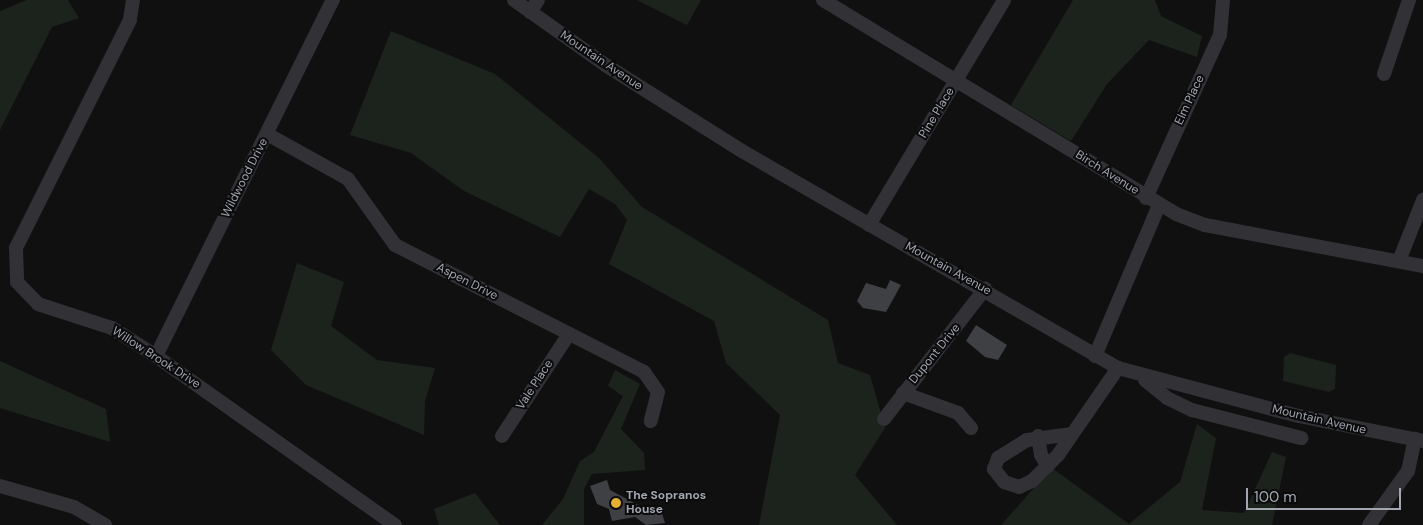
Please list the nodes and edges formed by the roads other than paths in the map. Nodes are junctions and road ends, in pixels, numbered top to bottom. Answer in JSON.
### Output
{"nodes":[{"id":1,"x":133,"y":0,"type":"edge"},
{"id":2,"x":333,"y":0,"type":"edge"},
{"id":3,"x":514,"y":0,"type":"edge"},
{"id":4,"x":538,"y":0,"type":"edge"},
{"id":5,"x":823,"y":0,"type":"edge"},
{"id":6,"x":1004,"y":0,"type":"edge"},
{"id":7,"x":1223,"y":0,"type":"edge"},
{"id":8,"x":1409,"y":0,"type":"edge"},
{"id":9,"x":530,"y":12,"type":"junction"},
{"id":10,"x":1384,"y":74,"type":"dead end"},
{"id":11,"x":958,"y":78,"type":"junction"},
{"id":12,"x":267,"y":134,"type":"junction"},
{"id":13,"x":1146,"y":198,"type":"junction"},
{"id":14,"x":1423,"y":200,"type":"edge"},
{"id":15,"x":1159,"y":205,"type":"junction"},
{"id":16,"x":869,"y":225,"type":"junction"},
{"id":17,"x":1399,"y":261,"type":"junction"},
{"id":18,"x":1423,"y":266,"type":"edge"},
{"id":19,"x":985,"y":289,"type":"junction"},
{"id":20,"x":569,"y":334,"type":"junction"},
{"id":21,"x":156,"y":356,"type":"junction"},
{"id":22,"x":1095,"y":356,"type":"junction"},
{"id":23,"x":1118,"y":368,"type":"junction"},
{"id":24,"x":1143,"y":377,"type":"junction"},
{"id":25,"x":903,"y":393,"type":"junction"},
{"id":26,"x":884,"y":419,"type":"dead end"},
{"id":27,"x":651,"y":421,"type":"dead end"},
{"id":28,"x":972,"y":428,"type":"dead end"},
{"id":29,"x":1072,"y":434,"type":"junction"},
{"id":30,"x":502,"y":436,"type":"dead end"},
{"id":31,"x":1038,"y":436,"type":"junction"},
{"id":32,"x":1301,"y":438,"type":"dead end"},
{"id":33,"x":1419,"y":440,"type":"edge"},
{"id":34,"x":1048,"y":466,"type":"junction"},
{"id":35,"x":0,"y":486,"type":"edge"},
{"id":36,"x":105,"y":525,"type":"edge"},
{"id":37,"x":395,"y":525,"type":"edge"},
{"id":38,"x":1369,"y":525,"type":"edge"}],
"edges":[{"from":1,"to":21,"type":"street","name":"Willow Brook Drive"},
{"from":2,"to":12,"type":"street","name":"Wildwood Drive"},
{"from":3,"to":9,"type":"street","name":"Mountain Avenue"},
{"from":4,"to":9,"type":"street"},
{"from":5,"to":11,"type":"street","name":"Birch Avenue"},
{"from":6,"to":11,"type":"street","name":"Pine Place"},
{"from":7,"to":13,"type":"street","name":"Elm Place"},
{"from":8,"to":10,"type":"street"},
{"from":9,"to":16,"type":"street","name":"Mountain Avenue"},
{"from":11,"to":13,"type":"street","name":"Birch Avenue"},
{"from":11,"to":16,"type":"street","name":"Pine Place"},
{"from":12,"to":20,"type":"street","name":"Aspen Drive"},
{"from":12,"to":21,"type":"street","name":"Wildwood Drive"},
{"from":13,"to":15,"type":"street","name":"Birch Avenue"},
{"from":14,"to":17,"type":"street"},
{"from":15,"to":17,"type":"street","name":"Birch Avenue"},
{"from":15,"to":22,"type":"street"},
{"from":16,"to":19,"type":"street","name":"Mountain Avenue"},
{"from":17,"to":18,"type":"street","name":"Birch Avenue"},
{"from":19,"to":22,"type":"street","name":"Mountain Avenue"},
{"from":19,"to":25,"type":"street","name":"Dupont Drive"},
{"from":20,"to":27,"type":"street","name":"Aspen Drive"},
{"from":20,"to":30,"type":"street","name":"Vale Place"},
{"from":21,"to":37,"type":"street","name":"Willow Brook Drive"},
{"from":22,"to":23,"type":"street","name":"Mountain Avenue"},
{"from":23,"to":24,"type":"street","name":"Mountain Avenue"},
{"from":23,"to":29,"type":"street"},
{"from":24,"to":32,"type":"street"},
{"from":24,"to":33,"type":"street","name":"Mountain Avenue"},
{"from":25,"to":26,"type":"street","name":"Dupont Drive"},
{"from":25,"to":28,"type":"street"},
{"from":29,"to":31,"type":"street"},
{"from":29,"to":34,"type":"street"},
{"from":31,"to":34,"type":"street"},
{"from":31,"to":34,"type":"street"},
{"from":33,"to":38,"type":"street"},
{"from":35,"to":36,"type":"street"}]}
